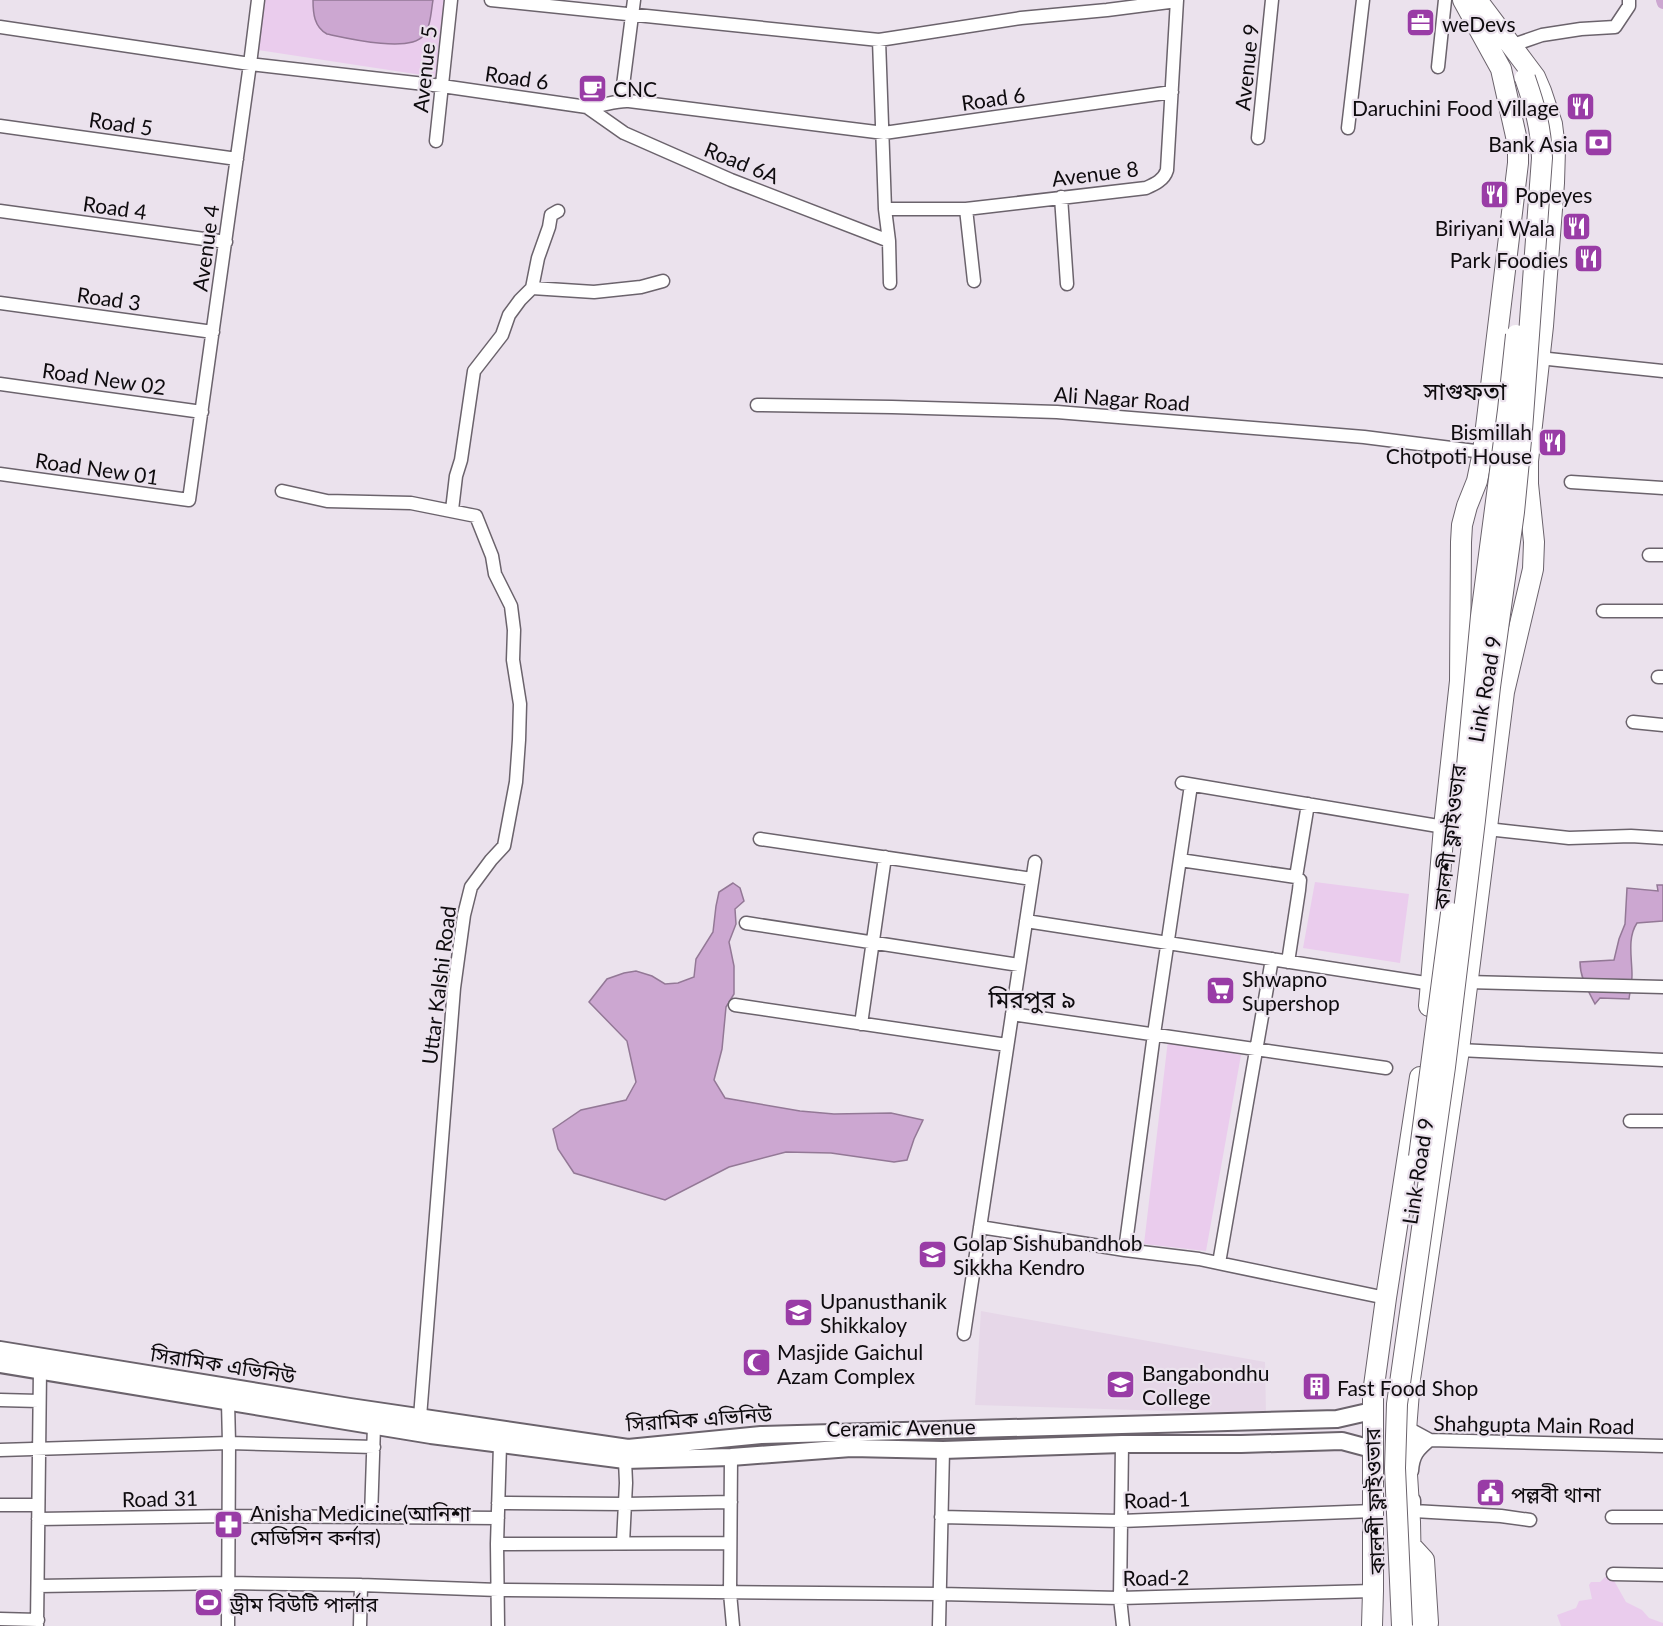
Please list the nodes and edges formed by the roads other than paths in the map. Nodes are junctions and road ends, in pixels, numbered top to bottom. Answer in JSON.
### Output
{"nodes":[{"id":1,"x":258,"y":0,"type":"edge"},
{"id":2,"x":451,"y":0,"type":"edge"},
{"id":3,"x":490,"y":0,"type":"edge"},
{"id":4,"x":634,"y":0,"type":"edge"},
{"id":5,"x":1177,"y":0,"type":"edge"},
{"id":6,"x":1272,"y":0,"type":"edge"},
{"id":7,"x":1363,"y":0,"type":"edge"},
{"id":8,"x":1445,"y":0,"type":"edge"},
{"id":9,"x":1463,"y":0,"type":"edge"},
{"id":10,"x":1477,"y":0,"type":"edge"},
{"id":11,"x":1629,"y":0,"type":"edge"},
{"id":12,"x":632,"y":15,"type":"junction"},
{"id":13,"x":0,"y":27,"type":"edge"},
{"id":14,"x":879,"y":40,"type":"junction"},
{"id":15,"x":1516,"y":50,"type":"junction"},
{"id":16,"x":250,"y":64,"type":"junction"},
{"id":17,"x":1438,"y":67,"type":"dead end"},
{"id":18,"x":1501,"y":69,"type":"junction"},
{"id":19,"x":1523,"y":84,"type":"junction"},
{"id":20,"x":442,"y":86,"type":"junction"},
{"id":21,"x":1172,"y":92,"type":"junction"},
{"id":22,"x":621,"y":101,"type":"junction"},
{"id":23,"x":587,"y":107,"type":"junction"},
{"id":24,"x":0,"y":126,"type":"edge"},
{"id":25,"x":1348,"y":128,"type":"dead end"},
{"id":26,"x":884,"y":133,"type":"junction"},
{"id":27,"x":1258,"y":138,"type":"dead end"},
{"id":28,"x":436,"y":141,"type":"dead end"},
{"id":29,"x":237,"y":159,"type":"junction"},
{"id":30,"x":1061,"y":197,"type":"junction"},
{"id":31,"x":885,"y":209,"type":"junction"},
{"id":32,"x":966,"y":209,"type":"junction"},
{"id":33,"x":0,"y":211,"type":"edge"},
{"id":34,"x":558,"y":211,"type":"dead end"},
{"id":35,"x":889,"y":241,"type":"junction"},
{"id":36,"x":226,"y":242,"type":"junction"},
{"id":37,"x":663,"y":281,"type":"dead end"},
{"id":38,"x":974,"y":281,"type":"dead end"},
{"id":39,"x":890,"y":283,"type":"dead end"},
{"id":40,"x":1067,"y":284,"type":"dead end"},
{"id":41,"x":532,"y":288,"type":"junction"},
{"id":42,"x":0,"y":303,"type":"edge"},
{"id":43,"x":213,"y":332,"type":"junction"},
{"id":44,"x":1539,"y":358,"type":"junction"},
{"id":45,"x":1663,"y":371,"type":"edge"},
{"id":46,"x":0,"y":384,"type":"edge"},
{"id":47,"x":757,"y":405,"type":"dead end"},
{"id":48,"x":202,"y":412,"type":"junction"},
{"id":49,"x":1483,"y":452,"type":"junction"},
{"id":50,"x":0,"y":474,"type":"edge"},
{"id":51,"x":1571,"y":482,"type":"dead end"},
{"id":52,"x":1663,"y":489,"type":"edge"},
{"id":53,"x":282,"y":491,"type":"dead end"},
{"id":54,"x":189,"y":500,"type":"joint"},
{"id":55,"x":452,"y":510,"type":"junction"},
{"id":56,"x":1461,"y":542,"type":"junction"},
{"id":57,"x":1534,"y":542,"type":"junction"},
{"id":58,"x":1649,"y":555,"type":"dead end"},
{"id":59,"x":1663,"y":555,"type":"edge"},
{"id":60,"x":1603,"y":611,"type":"dead end"},
{"id":61,"x":1663,"y":611,"type":"edge"},
{"id":62,"x":1633,"y":722,"type":"dead end"},
{"id":63,"x":1663,"y":725,"type":"edge"},
{"id":64,"x":1308,"y":804,"type":"junction"},
{"id":65,"x":1444,"y":827,"type":"junction"},
{"id":66,"x":1487,"y":829,"type":"junction"},
{"id":67,"x":1663,"y":838,"type":"edge"},
{"id":68,"x":760,"y":839,"type":"dead end"},
{"id":69,"x":885,"y":858,"type":"junction"},
{"id":70,"x":1180,"y":860,"type":"junction"},
{"id":71,"x":1035,"y":862,"type":"dead end"},
{"id":72,"x":1296,"y":877,"type":"junction"},
{"id":73,"x":1032,"y":879,"type":"junction"},
{"id":74,"x":1026,"y":921,"type":"junction"},
{"id":75,"x":746,"y":923,"type":"dead end"},
{"id":76,"x":873,"y":942,"type":"junction"},
{"id":77,"x":1168,"y":943,"type":"junction"},
{"id":78,"x":1272,"y":959,"type":"junction"},
{"id":79,"x":1288,"y":962,"type":"junction"},
{"id":80,"x":1019,"y":964,"type":"junction"},
{"id":81,"x":1467,"y":982,"type":"junction"},
{"id":82,"x":1432,"y":984,"type":"junction"},
{"id":83,"x":1663,"y":987,"type":"edge"},
{"id":84,"x":735,"y":1005,"type":"dead end"},
{"id":85,"x":1012,"y":1014,"type":"junction"},
{"id":86,"x":861,"y":1024,"type":"junction"},
{"id":87,"x":1154,"y":1034,"type":"junction"},
{"id":88,"x":1007,"y":1045,"type":"junction"},
{"id":89,"x":1257,"y":1049,"type":"junction"},
{"id":90,"x":1459,"y":1050,"type":"junction"},
{"id":91,"x":1663,"y":1060,"type":"edge"},
{"id":92,"x":1386,"y":1068,"type":"dead end"},
{"id":93,"x":1630,"y":1120,"type":"dead end"},
{"id":94,"x":1663,"y":1121,"type":"edge"},
{"id":95,"x":980,"y":1227,"type":"junction"},
{"id":96,"x":1125,"y":1250,"type":"junction"},
{"id":97,"x":1219,"y":1263,"type":"junction"},
{"id":98,"x":1386,"y":1298,"type":"junction"},
{"id":99,"x":964,"y":1334,"type":"dead end"},
{"id":100,"x":0,"y":1350,"type":"edge"},
{"id":101,"x":0,"y":1364,"type":"edge"},
{"id":102,"x":39,"y":1370,"type":"junction"},
{"id":103,"x":0,"y":1400,"type":"edge"},
{"id":104,"x":39,"y":1401,"type":"junction"},
{"id":105,"x":228,"y":1402,"type":"junction"},
{"id":106,"x":1372,"y":1411,"type":"junction"},
{"id":107,"x":420,"y":1417,"type":"junction"},
{"id":108,"x":374,"y":1426,"type":"junction"},
{"id":109,"x":431,"y":1435,"type":"joint"},
{"id":110,"x":1406,"y":1435,"type":"junction"},
{"id":111,"x":1430,"y":1440,"type":"junction"},
{"id":112,"x":229,"y":1443,"type":"junction"},
{"id":113,"x":1122,"y":1444,"type":"junction"},
{"id":114,"x":500,"y":1445,"type":"junction"},
{"id":115,"x":1663,"y":1446,"type":"edge"},
{"id":116,"x":374,"y":1447,"type":"junction"},
{"id":117,"x":39,"y":1449,"type":"junction"},
{"id":118,"x":1372,"y":1449,"type":"junction"},
{"id":119,"x":0,"y":1450,"type":"edge"},
{"id":120,"x":943,"y":1450,"type":"junction"},
{"id":121,"x":731,"y":1457,"type":"junction"},
{"id":122,"x":625,"y":1460,"type":"junction"},
{"id":123,"x":731,"y":1502,"type":"junction"},
{"id":124,"x":498,"y":1503,"type":"junction"},
{"id":125,"x":625,"y":1504,"type":"junction"},
{"id":126,"x":0,"y":1505,"type":"edge"},
{"id":127,"x":38,"y":1506,"type":"junction"},
{"id":128,"x":1373,"y":1511,"type":"junction"},
{"id":129,"x":229,"y":1516,"type":"junction"},
{"id":130,"x":371,"y":1517,"type":"junction"},
{"id":131,"x":941,"y":1517,"type":"junction"},
{"id":132,"x":1612,"y":1517,"type":"dead end"},
{"id":133,"x":1663,"y":1517,"type":"edge"},
{"id":134,"x":498,"y":1518,"type":"junction"},
{"id":135,"x":38,"y":1519,"type":"junction"},
{"id":136,"x":1530,"y":1520,"type":"dead end"},
{"id":137,"x":1121,"y":1521,"type":"junction"},
{"id":138,"x":623,"y":1543,"type":"junction"},
{"id":139,"x":730,"y":1543,"type":"junction"},
{"id":140,"x":497,"y":1544,"type":"junction"},
{"id":141,"x":1410,"y":1545,"type":"junction"},
{"id":142,"x":1613,"y":1574,"type":"dead end"},
{"id":143,"x":1663,"y":1575,"type":"edge"},
{"id":144,"x":228,"y":1583,"type":"junction"},
{"id":145,"x":361,"y":1584,"type":"junction"},
{"id":146,"x":38,"y":1586,"type":"junction"},
{"id":147,"x":498,"y":1590,"type":"junction"},
{"id":148,"x":1373,"y":1592,"type":"junction"},
{"id":149,"x":730,"y":1593,"type":"junction"},
{"id":150,"x":940,"y":1594,"type":"junction"},
{"id":151,"x":1120,"y":1598,"type":"junction"},
{"id":152,"x":0,"y":1619,"type":"edge"},
{"id":153,"x":38,"y":1623,"type":"edge"},
{"id":154,"x":228,"y":1626,"type":"edge"},
{"id":155,"x":360,"y":1626,"type":"edge"},
{"id":156,"x":498,"y":1626,"type":"edge"},
{"id":157,"x":733,"y":1626,"type":"edge"},
{"id":158,"x":939,"y":1626,"type":"edge"},
{"id":159,"x":1123,"y":1626,"type":"edge"},
{"id":160,"x":1372,"y":1626,"type":"edge"},
{"id":161,"x":1393,"y":1626,"type":"edge"},
{"id":162,"x":1402,"y":1626,"type":"edge"},
{"id":163,"x":1412,"y":1626,"type":"edge"},
{"id":164,"x":1426,"y":1626,"type":"edge"}],
"edges":[{"from":1,"to":16,"type":"street","name":"Avenue 4"},
{"from":2,"to":20,"type":"street","name":"Avenue 5"},
{"from":3,"to":12,"type":"street"},
{"from":4,"to":12,"type":"street"},
{"from":5,"to":14,"type":"street"},
{"from":5,"to":21,"type":"street","name":"Avenue 8"},
{"from":6,"to":27,"type":"street","name":"Avenue 9"},
{"from":7,"to":25,"type":"street"},
{"from":8,"to":17,"type":"street"},
{"from":9,"to":18,"type":"main road","name":"Link Road 9"},
{"from":10,"to":15,"type":"main road","name":"Link Road 9"},
{"from":11,"to":15,"type":"street"},
{"from":12,"to":14,"type":"street"},
{"from":12,"to":22,"type":"street"},
{"from":13,"to":16,"type":"street","name":"Road 6"},
{"from":14,"to":26,"type":"street"},
{"from":15,"to":19,"type":"main road","name":"কালশী ফ্লাইওভার"},
{"from":15,"to":44,"type":"main road","name":"Link Road 9"},
{"from":16,"to":20,"type":"street","name":"Road 6"},
{"from":16,"to":29,"type":"street","name":"Avenue 4"},
{"from":18,"to":19,"type":"main road"},
{"from":18,"to":49,"type":"main road","name":"Link Road 9"},
{"from":19,"to":161,"type":"main road","bridge":true},
{"from":19,"to":162,"type":"main road","name":"কালশী ফ্লাইওভার","bridge":true},
{"from":20,"to":23,"type":"street","name":"Road 6"},
{"from":20,"to":28,"type":"street","name":"Avenue 5"},
{"from":21,"to":26,"type":"street","name":"Road 6"},
{"from":21,"to":30,"type":"street","name":"Avenue 8"},
{"from":22,"to":23,"type":"street","name":"Road 6"},
{"from":22,"to":26,"type":"street","name":"Road 6"},
{"from":23,"to":35,"type":"street","name":"Road 6A"},
{"from":24,"to":29,"type":"street","name":"Road 5"},
{"from":26,"to":31,"type":"street"},
{"from":29,"to":36,"type":"street","name":"Avenue 4"},
{"from":30,"to":32,"type":"street","name":"Avenue 8"},
{"from":30,"to":40,"type":"street"},
{"from":31,"to":32,"type":"street","name":"Avenue 8"},
{"from":31,"to":35,"type":"street"},
{"from":32,"to":38,"type":"street"},
{"from":33,"to":36,"type":"street","name":"Road 4"},
{"from":34,"to":41,"type":"street"},
{"from":35,"to":39,"type":"street"},
{"from":36,"to":43,"type":"street","name":"Avenue 4"},
{"from":37,"to":41,"type":"street"},
{"from":41,"to":55,"type":"street"},
{"from":42,"to":43,"type":"street","name":"Road 3"},
{"from":43,"to":48,"type":"street","name":"Avenue 4"},
{"from":44,"to":45,"type":"street"},
{"from":44,"to":57,"type":"main road","name":"Link Road 9"},
{"from":46,"to":48,"type":"street","name":"Road New 02"},
{"from":47,"to":49,"type":"street","name":"Ali Nagar Road"},
{"from":48,"to":54,"type":"street","name":"Avenue 4"},
{"from":49,"to":56,"type":"main road","name":"Link Road 9"},
{"from":50,"to":54,"type":"street","name":"Road New 01"},
{"from":51,"to":52,"type":"street"},
{"from":53,"to":55,"type":"street"},
{"from":55,"to":107,"type":"street","name":"Uttar Kalshi Road"},
{"from":56,"to":57,"type":"main road"},
{"from":56,"to":65,"type":"main road","name":"Link Road 9"},
{"from":57,"to":66,"type":"main road","name":"Link Road 9"},
{"from":58,"to":59,"type":"street"},
{"from":60,"to":61,"type":"street"},
{"from":62,"to":63,"type":"street"},
{"from":64,"to":65,"type":"street"},
{"from":64,"to":70,"type":"street"},
{"from":64,"to":72,"type":"street"},
{"from":65,"to":82,"type":"main road","name":"Link Road 9"},
{"from":66,"to":67,"type":"street"},
{"from":66,"to":81,"type":"main road","name":"Link Road 9"},
{"from":68,"to":69,"type":"street"},
{"from":69,"to":73,"type":"street"},
{"from":69,"to":76,"type":"street"},
{"from":70,"to":72,"type":"street"},
{"from":70,"to":77,"type":"street"},
{"from":71,"to":73,"type":"street"},
{"from":72,"to":79,"type":"street"},
{"from":73,"to":74,"type":"street"},
{"from":74,"to":77,"type":"street"},
{"from":74,"to":80,"type":"street"},
{"from":75,"to":76,"type":"street"},
{"from":76,"to":80,"type":"street"},
{"from":76,"to":86,"type":"street"},
{"from":77,"to":78,"type":"street"},
{"from":77,"to":87,"type":"street"},
{"from":78,"to":79,"type":"street"},
{"from":78,"to":89,"type":"street"},
{"from":79,"to":82,"type":"street"},
{"from":80,"to":85,"type":"street"},
{"from":81,"to":83,"type":"street"},
{"from":81,"to":90,"type":"main road","name":"Link Road 9"},
{"from":82,"to":98,"type":"main road","name":"Link Road 9"},
{"from":84,"to":86,"type":"street"},
{"from":85,"to":87,"type":"street"},
{"from":85,"to":88,"type":"street"},
{"from":86,"to":88,"type":"street"},
{"from":87,"to":89,"type":"street"},
{"from":87,"to":96,"type":"street"},
{"from":88,"to":95,"type":"street"},
{"from":89,"to":92,"type":"street"},
{"from":89,"to":97,"type":"street"},
{"from":90,"to":91,"type":"street"},
{"from":90,"to":110,"type":"main road","name":"Link Road 9"},
{"from":93,"to":94,"type":"street"},
{"from":95,"to":96,"type":"street"},
{"from":95,"to":99,"type":"street"},
{"from":96,"to":97,"type":"street"},
{"from":97,"to":98,"type":"street"},
{"from":98,"to":106,"type":"main road","name":"Link Road 9"},
{"from":100,"to":107,"type":"main road","name":"সিরামিক এভিনিউ"},
{"from":101,"to":102,"type":"main road","name":"সিরামিক এভিনিউ"},
{"from":102,"to":104,"type":"street"},
{"from":102,"to":105,"type":"main road","name":"সিরামিক এভিনিউ"},
{"from":103,"to":104,"type":"street"},
{"from":104,"to":117,"type":"street"},
{"from":105,"to":108,"type":"main road","name":"সিরামিক এভিনিউ"},
{"from":105,"to":112,"type":"street"},
{"from":106,"to":107,"type":"main road","name":"সিরামিক এভিনিউ"},
{"from":106,"to":118,"type":"main road","name":"Link Road 9"},
{"from":108,"to":109,"type":"main road","name":"সিরামিক এভিনিউ"},
{"from":108,"to":116,"type":"street"},
{"from":109,"to":114,"type":"main road","name":"Ceramic Avenue"},
{"from":110,"to":111,"type":"street","name":"Shahgupta Main Road"},
{"from":110,"to":141,"type":"main road","name":"Link Road 9"},
{"from":111,"to":115,"type":"street","name":"Shahgupta Main Road"},
{"from":111,"to":136,"type":"street"},
{"from":112,"to":116,"type":"street"},
{"from":112,"to":117,"type":"street"},
{"from":112,"to":129,"type":"street"},
{"from":113,"to":118,"type":"main road","name":"Ceramic Avenue"},
{"from":113,"to":120,"type":"main road","name":"Ceramic Avenue"},
{"from":113,"to":137,"type":"street"},
{"from":114,"to":122,"type":"main road","name":"Ceramic Avenue"},
{"from":114,"to":124,"type":"street"},
{"from":116,"to":130,"type":"street"},
{"from":117,"to":119,"type":"street"},
{"from":117,"to":127,"type":"street"},
{"from":118,"to":128,"type":"main road","name":"Link Road 9"},
{"from":120,"to":121,"type":"main road","name":"Ceramic Avenue"},
{"from":120,"to":131,"type":"street"},
{"from":121,"to":122,"type":"main road","name":"Ceramic Avenue"},
{"from":121,"to":123,"type":"street"},
{"from":122,"to":125,"type":"street"},
{"from":123,"to":125,"type":"street"},
{"from":123,"to":139,"type":"street"},
{"from":124,"to":125,"type":"street"},
{"from":124,"to":134,"type":"street"},
{"from":125,"to":138,"type":"street"},
{"from":126,"to":127,"type":"street"},
{"from":127,"to":135,"type":"street"},
{"from":128,"to":137,"type":"street","name":"Road-1"},
{"from":128,"to":148,"type":"main road","name":"Link Road 9"},
{"from":129,"to":130,"type":"street","name":"Road 31"},
{"from":129,"to":135,"type":"street","name":"Road 31"},
{"from":129,"to":144,"type":"street"},
{"from":130,"to":134,"type":"street","name":"Road 31"},
{"from":131,"to":137,"type":"street","name":"Road-1"},
{"from":131,"to":150,"type":"street"},
{"from":132,"to":133,"type":"street"},
{"from":134,"to":140,"type":"street"},
{"from":135,"to":146,"type":"street"},
{"from":137,"to":151,"type":"street"},
{"from":138,"to":139,"type":"street"},
{"from":138,"to":140,"type":"street"},
{"from":139,"to":149,"type":"street"},
{"from":140,"to":147,"type":"street"},
{"from":141,"to":163,"type":"main road","name":"Link Road 9"},
{"from":141,"to":164,"type":"main road"},
{"from":142,"to":143,"type":"street"},
{"from":144,"to":145,"type":"street","name":"Road-2"},
{"from":144,"to":146,"type":"street","name":"Road-2"},
{"from":144,"to":154,"type":"street"},
{"from":145,"to":147,"type":"street","name":"Road-2"},
{"from":145,"to":155,"type":"street"},
{"from":146,"to":153,"type":"street"},
{"from":147,"to":149,"type":"street","name":"Road-2"},
{"from":147,"to":156,"type":"street"},
{"from":148,"to":151,"type":"street","name":"Road-2"},
{"from":148,"to":160,"type":"main road","name":"Link Road 9"},
{"from":149,"to":150,"type":"street","name":"Road-2"},
{"from":149,"to":157,"type":"street"},
{"from":150,"to":151,"type":"street","name":"Road-2"},
{"from":150,"to":158,"type":"street"},
{"from":151,"to":159,"type":"street"},
{"from":152,"to":153,"type":"street"}]}
